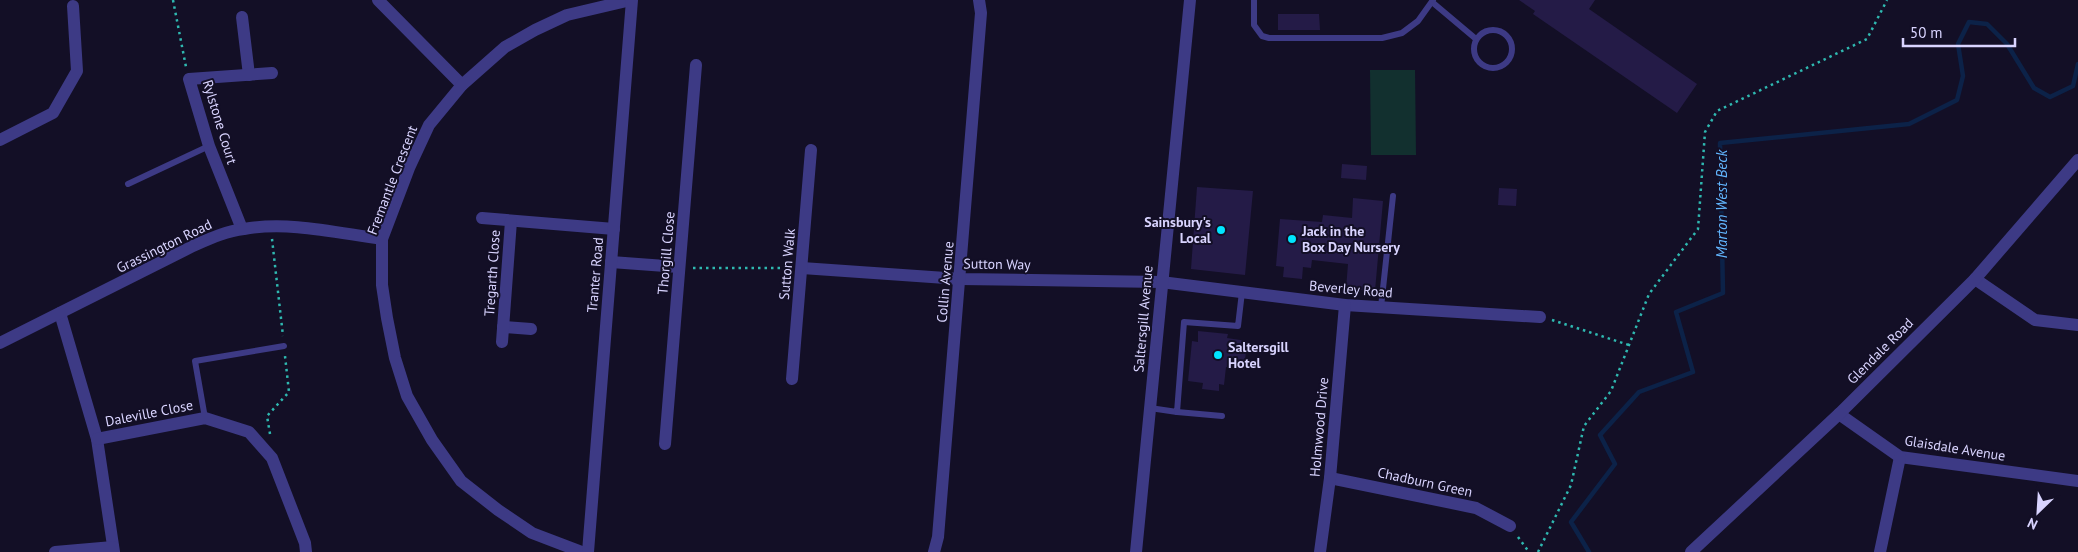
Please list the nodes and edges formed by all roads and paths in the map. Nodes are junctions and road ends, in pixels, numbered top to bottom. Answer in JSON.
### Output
{"nodes":[{"id":1,"x":173,"y":0,"type":"edge"},
{"id":2,"x":632,"y":0,"type":"edge"},
{"id":3,"x":979,"y":0,"type":"edge"},
{"id":4,"x":1190,"y":0,"type":"edge"},
{"id":5,"x":1254,"y":0,"type":"edge"},
{"id":6,"x":1887,"y":0,"type":"edge"},
{"id":7,"x":380,"y":1,"type":"edge"},
{"id":8,"x":1433,"y":1,"type":"edge"},
{"id":9,"x":73,"y":6,"type":"dead end"},
{"id":10,"x":242,"y":17,"type":"dead end"},
{"id":11,"x":1476,"y":39,"type":"junction"},
{"id":12,"x":696,"y":65,"type":"dead end"},
{"id":13,"x":272,"y":73,"type":"dead end"},
{"id":14,"x":250,"y":74,"type":"junction"},
{"id":15,"x":189,"y":79,"type":"junction"},
{"id":16,"x":462,"y":85,"type":"junction"},
{"id":17,"x":0,"y":140,"type":"edge"},
{"id":18,"x":209,"y":146,"type":"junction"},
{"id":19,"x":811,"y":150,"type":"dead end"},
{"id":20,"x":2078,"y":160,"type":"edge"},
{"id":21,"x":128,"y":184,"type":"dead end"},
{"id":22,"x":1393,"y":196,"type":"dead end"},
{"id":23,"x":482,"y":218,"type":"dead end"},
{"id":24,"x":511,"y":221,"type":"junction"},
{"id":25,"x":242,"y":229,"type":"junction"},
{"id":26,"x":614,"y":229,"type":"junction"},
{"id":27,"x":382,"y":239,"type":"junction"},
{"id":28,"x":611,"y":262,"type":"junction"},
{"id":29,"x":679,"y":267,"type":"junction"},
{"id":30,"x":802,"y":268,"type":"junction"},
{"id":31,"x":960,"y":279,"type":"junction"},
{"id":32,"x":1975,"y":279,"type":"junction"},
{"id":33,"x":1161,"y":282,"type":"junction"},
{"id":34,"x":1242,"y":292,"type":"junction"},
{"id":35,"x":1345,"y":305,"type":"junction"},
{"id":36,"x":1381,"y":307,"type":"junction"},
{"id":37,"x":60,"y":313,"type":"junction"},
{"id":38,"x":1540,"y":316,"type":"joint"},
{"id":39,"x":2078,"y":325,"type":"edge"},
{"id":40,"x":503,"y":327,"type":"junction"},
{"id":41,"x":531,"y":329,"type":"dead end"},
{"id":42,"x":502,"y":342,"type":"dead end"},
{"id":43,"x":0,"y":343,"type":"edge"},
{"id":44,"x":1629,"y":345,"type":"junction"},
{"id":45,"x":284,"y":346,"type":"dead end"},
{"id":46,"x":792,"y":380,"type":"dead end"},
{"id":47,"x":1149,"y":408,"type":"junction"},
{"id":48,"x":1177,"y":412,"type":"junction"},
{"id":49,"x":1839,"y":414,"type":"junction"},
{"id":50,"x":1222,"y":416,"type":"dead end"},
{"id":51,"x":205,"y":418,"type":"junction"},
{"id":52,"x":97,"y":439,"type":"junction"},
{"id":53,"x":665,"y":444,"type":"dead end"},
{"id":54,"x":1900,"y":457,"type":"junction"},
{"id":55,"x":1330,"y":478,"type":"junction"},
{"id":56,"x":2078,"y":481,"type":"edge"},
{"id":57,"x":1510,"y":526,"type":"joint"},
{"id":58,"x":113,"y":549,"type":"edge"},
{"id":59,"x":55,"y":552,"type":"edge"},
{"id":60,"x":306,"y":552,"type":"edge"},
{"id":61,"x":582,"y":552,"type":"edge"},
{"id":62,"x":588,"y":552,"type":"edge"},
{"id":63,"x":934,"y":552,"type":"edge"},
{"id":64,"x":1136,"y":552,"type":"edge"},
{"id":65,"x":1320,"y":552,"type":"edge"},
{"id":66,"x":1529,"y":552,"type":"edge"},
{"id":67,"x":1538,"y":552,"type":"edge"},
{"id":68,"x":1691,"y":552,"type":"edge"},
{"id":69,"x":1880,"y":552,"type":"edge"}],
"edges":[{"from":1,"to":15,"type":"path"},
{"from":2,"to":16,"type":"street","name":"Fremantle Crescent"},
{"from":2,"to":26,"type":"street","name":"Tranter Road"},
{"from":3,"to":31,"type":"street","name":"Collin Avenue"},
{"from":4,"to":33,"type":"street","name":"Saltersgill Avenue"},
{"from":5,"to":8,"type":"lane"},
{"from":6,"to":44,"type":"path"},
{"from":7,"to":16,"type":"street"},
{"from":8,"to":11,"type":"lane"},
{"from":9,"to":17,"type":"street"},
{"from":10,"to":14,"type":"street"},
{"from":11,"to":11,"type":"lane"},
{"from":12,"to":29,"type":"street","name":"Thorgill Close"},
{"from":13,"to":14,"type":"street","name":"Rylstone Court"},
{"from":14,"to":15,"type":"street","name":"Rylstone Court"},
{"from":15,"to":18,"type":"street","name":"Rylstone Court"},
{"from":16,"to":27,"type":"street","name":"Fremantle Crescent"},
{"from":18,"to":21,"type":"lane"},
{"from":18,"to":25,"type":"street","name":"Rylstone Court"},
{"from":19,"to":30,"type":"street","name":"Sutton Walk"},
{"from":20,"to":32,"type":"street","name":"Glendale Road"},
{"from":22,"to":36,"type":"lane"},
{"from":23,"to":24,"type":"street","name":"Tregarth Close"},
{"from":24,"to":26,"type":"street","name":"Tregarth Close"},
{"from":24,"to":40,"type":"street","name":"Tregarth Close"},
{"from":25,"to":27,"type":"street","name":"Grassington Road"},
{"from":25,"to":37,"type":"street","name":"Grassington Road"},
{"from":26,"to":28,"type":"street","name":"Tranter Road"},
{"from":27,"to":61,"type":"street","name":"Fremantle Crescent"},
{"from":28,"to":29,"type":"street"},
{"from":28,"to":62,"type":"street","name":"Tranter Road"},
{"from":29,"to":30,"type":"path"},
{"from":29,"to":53,"type":"street","name":"Thorgill Close"},
{"from":30,"to":31,"type":"street","name":"Sutton Way"},
{"from":30,"to":46,"type":"street","name":"Sutton Walk"},
{"from":31,"to":33,"type":"street","name":"Sutton Way"},
{"from":31,"to":63,"type":"street","name":"Collin Avenue"},
{"from":32,"to":39,"type":"street"},
{"from":32,"to":49,"type":"street","name":"Glendale Road"},
{"from":33,"to":34,"type":"street","name":"Beverley Road"},
{"from":33,"to":47,"type":"street","name":"Saltersgill Avenue"},
{"from":34,"to":35,"type":"street","name":"Beverley Road"},
{"from":34,"to":48,"type":"lane"},
{"from":35,"to":36,"type":"street","name":"Beverley Road"},
{"from":35,"to":55,"type":"street","name":"Holmwood Drive"},
{"from":36,"to":38,"type":"street","name":"Beverley Road"},
{"from":37,"to":43,"type":"street","name":"Grassington Road"},
{"from":37,"to":52,"type":"street"},
{"from":38,"to":44,"type":"path"},
{"from":40,"to":41,"type":"street","name":"Tregarth Close"},
{"from":40,"to":42,"type":"street","name":"Tregarth Close"},
{"from":44,"to":67,"type":"path"},
{"from":45,"to":51,"type":"lane"},
{"from":47,"to":48,"type":"lane"},
{"from":47,"to":64,"type":"street","name":"Saltersgill Avenue"},
{"from":48,"to":50,"type":"lane"},
{"from":49,"to":54,"type":"street","name":"Glaisdale Avenue"},
{"from":49,"to":68,"type":"street","name":"Glendale Road"},
{"from":51,"to":52,"type":"street","name":"Daleville Close"},
{"from":51,"to":60,"type":"street","name":"Daleville Close"},
{"from":52,"to":58,"type":"street"},
{"from":54,"to":56,"type":"street","name":"Glaisdale Avenue"},
{"from":54,"to":69,"type":"street"},
{"from":55,"to":57,"type":"street","name":"Chadburn Green"},
{"from":55,"to":65,"type":"street","name":"Holmwood Drive"},
{"from":57,"to":66,"type":"path"},
{"from":58,"to":59,"type":"street"}]}
